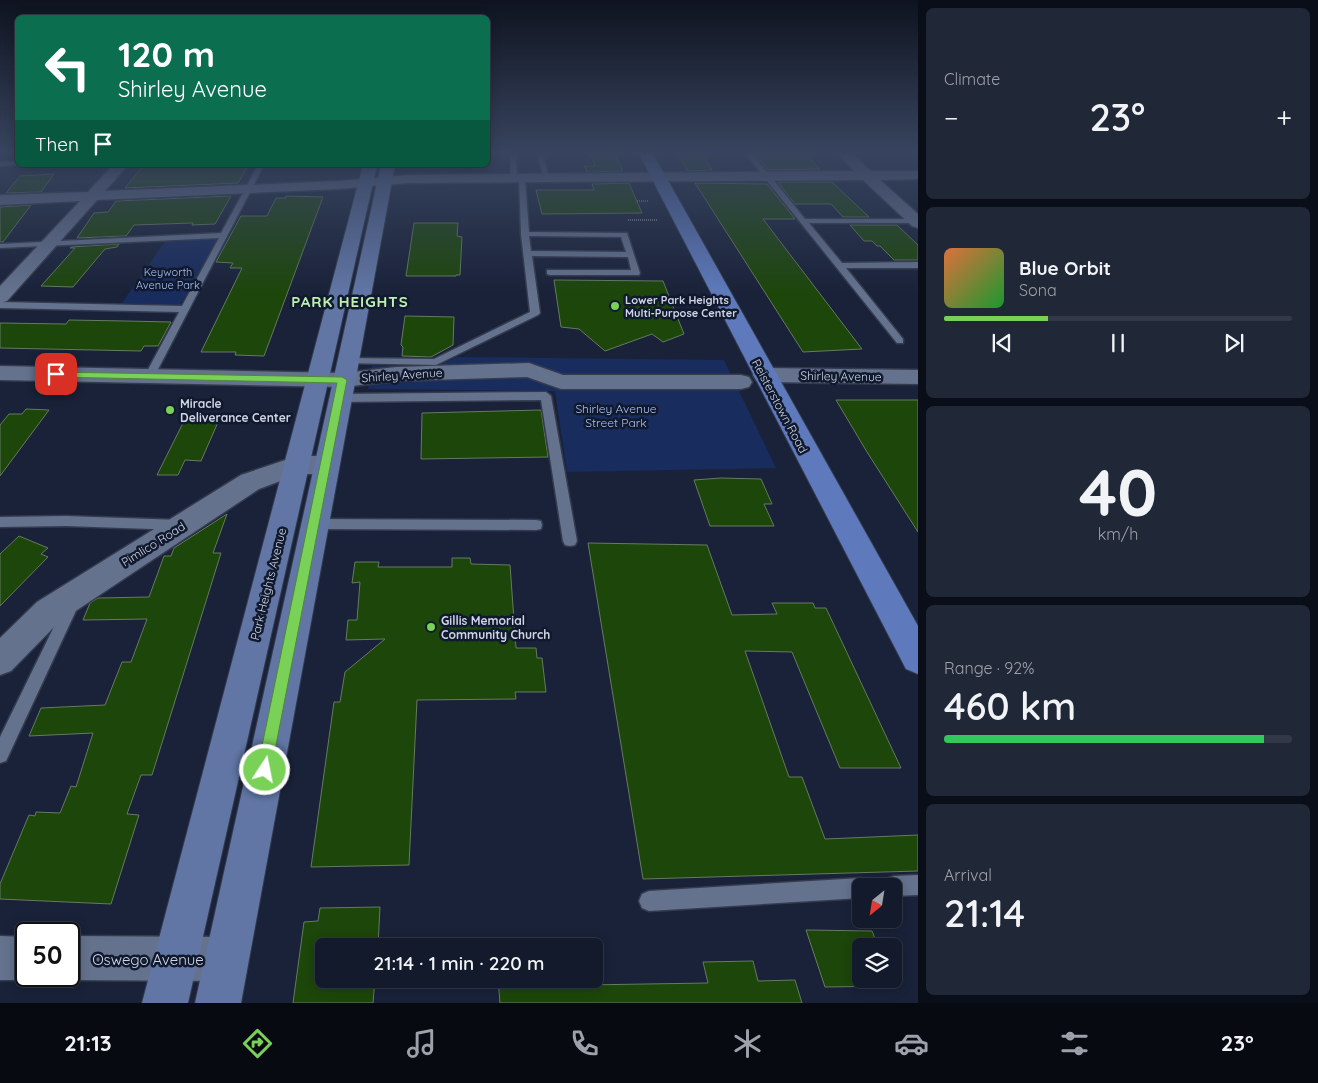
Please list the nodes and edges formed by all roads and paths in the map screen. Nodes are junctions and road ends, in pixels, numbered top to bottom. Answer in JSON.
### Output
{"nodes":[{"id":1,"x":28,"y":199,"type":"edge"},
{"id":2,"x":90,"y":199,"type":"edge"},
{"id":3,"x":244,"y":199,"type":"edge"},
{"id":4,"x":372,"y":199,"type":"edge"},
{"id":5,"x":521,"y":199,"type":"edge"},
{"id":6,"x":668,"y":199,"type":"edge"},
{"id":7,"x":783,"y":199,"type":"edge"},
{"id":8,"x":894,"y":199,"type":"edge"},
{"id":9,"x":0,"y":200,"type":"edge"},
{"id":10,"x":636,"y":201,"type":"dead end"},
{"id":11,"x":649,"y":201,"type":"dead end"},
{"id":12,"x":915,"y":218,"type":"edge"},
{"id":13,"x":626,"y":220,"type":"dead end"},
{"id":14,"x":658,"y":220,"type":"dead end"},
{"id":15,"x":800,"y":221,"type":"junction"},
{"id":16,"x":525,"y":234,"type":"junction"},
{"id":17,"x":225,"y":235,"type":"junction"},
{"id":18,"x":49,"y":244,"type":"junction"},
{"id":19,"x":0,"y":246,"type":"edge"},
{"id":20,"x":528,"y":253,"type":"junction"},
{"id":21,"x":631,"y":255,"type":"junction"},
{"id":22,"x":918,"y":265,"type":"edge"},
{"id":23,"x":838,"y":266,"type":"junction"},
{"id":24,"x":550,"y":272,"type":"dead end"},
{"id":25,"x":0,"y":297,"type":"edge"},
{"id":26,"x":0,"y":305,"type":"edge"},
{"id":27,"x":186,"y":309,"type":"junction"},
{"id":28,"x":900,"y":341,"type":"dead end"},
{"id":29,"x":0,"y":373,"type":"edge"},
{"id":30,"x":150,"y":377,"type":"junction"},
{"id":31,"x":918,"y":377,"type":"edge"},
{"id":32,"x":752,"y":378,"type":"junction"},
{"id":33,"x":337,"y":380,"type":"junction"},
{"id":34,"x":312,"y":465,"type":"junction"},
{"id":35,"x":0,"y":522,"type":"edge"},
{"id":36,"x":314,"y":524,"type":"junction"},
{"id":37,"x":183,"y":525,"type":"junction"},
{"id":38,"x":536,"y":525,"type":"dead end"},
{"id":39,"x":570,"y":542,"type":"dead end"},
{"id":40,"x":79,"y":591,"type":"junction"},
{"id":41,"x":918,"y":658,"type":"edge"},
{"id":42,"x":0,"y":660,"type":"edge"},
{"id":43,"x":0,"y":755,"type":"edge"},
{"id":44,"x":918,"y":885,"type":"edge"},
{"id":45,"x":902,"y":886,"type":"edge"},
{"id":46,"x":852,"y":889,"type":"edge"},
{"id":47,"x":649,"y":901,"type":"dead end"},
{"id":48,"x":0,"y":958,"type":"edge"},
{"id":49,"x":15,"y":958,"type":"edge"},
{"id":50,"x":80,"y":958,"type":"edge"},
{"id":51,"x":226,"y":959,"type":"junction"},
{"id":52,"x":176,"y":960,"type":"junction"},
{"id":53,"x":165,"y":1003,"type":"edge"},
{"id":54,"x":218,"y":1003,"type":"edge"}],
"edges":[{"from":1,"to":9,"type":"street"},
{"from":2,"to":18,"type":"street"},
{"from":3,"to":17,"type":"lane"},
{"from":4,"to":33,"type":"main road","name":"Park Heights Avenue"},
{"from":5,"to":16,"type":"lane"},
{"from":6,"to":32,"type":"main road","name":"Reisterstown Road"},
{"from":7,"to":15,"type":"lane"},
{"from":8,"to":12,"type":"street"},
{"from":10,"to":11,"type":"path"},
{"from":12,"to":15,"type":"lane"},
{"from":13,"to":14,"type":"path"},
{"from":15,"to":23,"type":"lane"},
{"from":16,"to":20,"type":"lane"},
{"from":16,"to":21,"type":"lane"},
{"from":17,"to":18,"type":"lane"},
{"from":17,"to":27,"type":"lane"},
{"from":18,"to":19,"type":"lane"},
{"from":18,"to":25,"type":"street"},
{"from":20,"to":21,"type":"lane"},
{"from":20,"to":33,"type":"lane"},
{"from":21,"to":24,"type":"lane"},
{"from":22,"to":23,"type":"lane"},
{"from":23,"to":28,"type":"lane"},
{"from":26,"to":27,"type":"lane"},
{"from":27,"to":30,"type":"lane"},
{"from":29,"to":30,"type":"street","name":"Shirley Avenue"},
{"from":30,"to":33,"type":"street","name":"Shirley Avenue"},
{"from":31,"to":32,"type":"street","name":"Shirley Avenue"},
{"from":32,"to":33,"type":"street","name":"Shirley Avenue"},
{"from":32,"to":41,"type":"main road","name":"Reisterstown Road"},
{"from":33,"to":34,"type":"main road","name":"Park Heights Avenue"},
{"from":33,"to":39,"type":"lane"},
{"from":34,"to":36,"type":"main road","name":"Park Heights Avenue"},
{"from":34,"to":37,"type":"street","name":"Pimlico Road"},
{"from":34,"to":52,"type":"main road","name":"Park Heights Avenue"},
{"from":35,"to":37,"type":"lane"},
{"from":36,"to":38,"type":"lane"},
{"from":36,"to":51,"type":"main road","name":"Park Heights Avenue"},
{"from":37,"to":40,"type":"street","name":"Pimlico Road"},
{"from":40,"to":42,"type":"street","name":"Pimlico Road"},
{"from":40,"to":43,"type":"lane"},
{"from":44,"to":45,"type":"lane"},
{"from":46,"to":47,"type":"lane"},
{"from":48,"to":49,"type":"street"},
{"from":50,"to":52,"type":"street","name":"Oswego Avenue"},
{"from":51,"to":52,"type":"street","name":"Oswego Avenue"},
{"from":51,"to":54,"type":"main road","name":"Park Heights Avenue"},
{"from":52,"to":53,"type":"main road","name":"Park Heights Avenue"}]}
